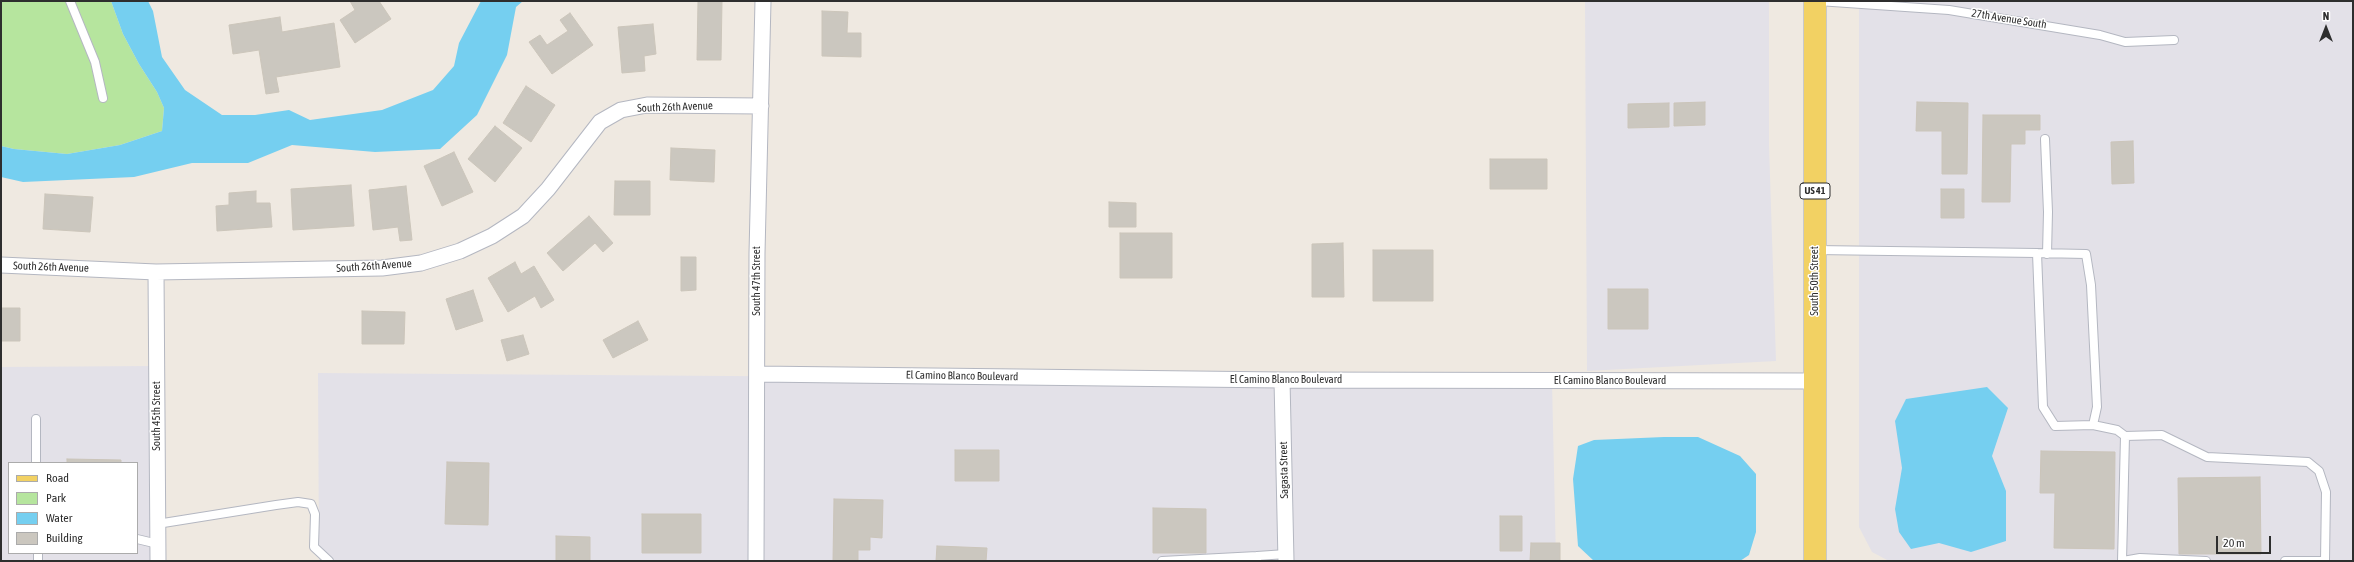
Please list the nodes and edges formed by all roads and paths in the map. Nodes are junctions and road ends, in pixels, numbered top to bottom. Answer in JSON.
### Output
{"nodes":[{"id":1,"x":70,"y":1,"type":"edge"},
{"id":2,"x":1816,"y":1,"type":"edge"},
{"id":3,"x":763,"y":3,"type":"edge"},
{"id":4,"x":2174,"y":40,"type":"dead end"},
{"id":5,"x":103,"y":98,"type":"dead end"},
{"id":6,"x":760,"y":106,"type":"junction"},
{"id":7,"x":2045,"y":139,"type":"dead end"},
{"id":8,"x":1815,"y":250,"type":"junction"},
{"id":9,"x":2037,"y":253,"type":"junction"},
{"id":10,"x":2047,"y":254,"type":"junction"},
{"id":11,"x":1,"y":265,"type":"edge"},
{"id":12,"x":156,"y":272,"type":"junction"},
{"id":13,"x":757,"y":374,"type":"junction"},
{"id":14,"x":1282,"y":380,"type":"junction"},
{"id":15,"x":1815,"y":381,"type":"junction"},
{"id":16,"x":36,"y":419,"type":"dead end"},
{"id":17,"x":2093,"y":425,"type":"junction"},
{"id":18,"x":2125,"y":436,"type":"junction"},
{"id":19,"x":36,"y":462,"type":"edge"},
{"id":20,"x":157,"y":524,"type":"junction"},
{"id":21,"x":138,"y":539,"type":"edge"},
{"id":22,"x":158,"y":544,"type":"junction"},
{"id":23,"x":1286,"y":557,"type":"edge"},
{"id":24,"x":1257,"y":558,"type":"edge"},
{"id":25,"x":158,"y":561,"type":"edge"},
{"id":26,"x":329,"y":561,"type":"edge"},
{"id":27,"x":756,"y":561,"type":"edge"},
{"id":28,"x":1162,"y":561,"type":"edge"},
{"id":29,"x":1815,"y":561,"type":"edge"},
{"id":30,"x":2123,"y":561,"type":"edge"},
{"id":31,"x":2206,"y":561,"type":"edge"},
{"id":32,"x":2285,"y":561,"type":"edge"},
{"id":33,"x":2325,"y":561,"type":"edge"}],
"edges":[{"from":1,"to":5,"type":"lane"},
{"from":2,"to":4,"type":"lane","name":"27th Avenue South"},
{"from":2,"to":8,"type":"main road","name":"South 50th Street","number":"US 41"},
{"from":3,"to":6,"type":"street","name":"South 47th Street"},
{"from":6,"to":12,"type":"street","name":"South 26th Avenue"},
{"from":6,"to":13,"type":"street","name":"South 47th Street"},
{"from":7,"to":10,"type":"lane"},
{"from":8,"to":9,"type":"lane"},
{"from":8,"to":15,"type":"main road","name":"South 50th Street","number":"US 41"},
{"from":9,"to":10,"type":"lane"},
{"from":9,"to":17,"type":"lane"},
{"from":10,"to":17,"type":"lane"},
{"from":11,"to":12,"type":"street","name":"South 26th Avenue"},
{"from":12,"to":20,"type":"street","name":"South 45th Street"},
{"from":13,"to":14,"type":"street","name":"El Camino Blanco Boulevard"},
{"from":13,"to":27,"type":"street","name":"South 47th Street"},
{"from":14,"to":15,"type":"street","name":"El Camino Blanco Boulevard"},
{"from":14,"to":23,"type":"street","name":"Sagasta Street"},
{"from":15,"to":29,"type":"main road","name":"South 50th Street","number":"US 41"},
{"from":16,"to":19,"type":"lane"},
{"from":17,"to":18,"type":"lane"},
{"from":18,"to":30,"type":"lane"},
{"from":18,"to":33,"type":"lane"},
{"from":20,"to":22,"type":"street","name":"South 45th Street"},
{"from":20,"to":26,"type":"lane"},
{"from":21,"to":22,"type":"lane"},
{"from":22,"to":25,"type":"street","name":"South 45th Street"},
{"from":23,"to":24,"type":"lane"},
{"from":24,"to":28,"type":"lane"},
{"from":30,"to":31,"type":"lane"},
{"from":32,"to":33,"type":"lane"}]}
